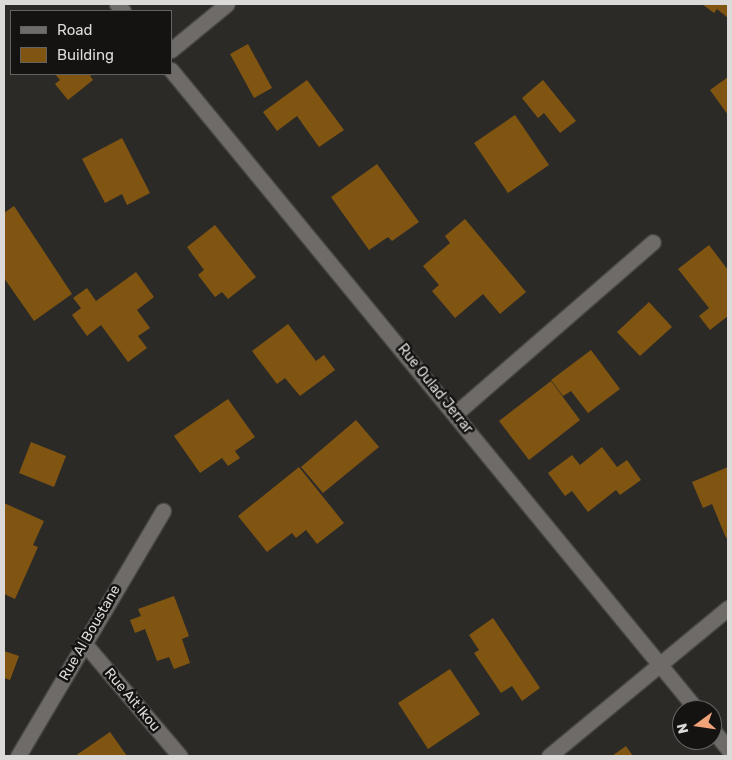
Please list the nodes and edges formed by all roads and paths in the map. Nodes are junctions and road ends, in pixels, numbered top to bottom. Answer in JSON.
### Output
{"nodes":[{"id":1,"x":227,"y":4,"type":"edge"},
{"id":2,"x":172,"y":49,"type":"edge"},
{"id":3,"x":172,"y":71,"type":"edge"},
{"id":4,"x":653,"y":242,"type":"dead end"},
{"id":5,"x":455,"y":414,"type":"junction"},
{"id":6,"x":163,"y":511,"type":"dead end"},
{"id":7,"x":728,"y":608,"type":"edge"},
{"id":8,"x":84,"y":643,"type":"junction"},
{"id":9,"x":659,"y":664,"type":"junction"},
{"id":10,"x":688,"y":700,"type":"edge"},
{"id":11,"x":18,"y":756,"type":"edge"},
{"id":12,"x":180,"y":756,"type":"edge"},
{"id":13,"x":549,"y":756,"type":"edge"}],
"edges":[{"from":1,"to":2,"type":"street"},
{"from":3,"to":5,"type":"street","name":"Rue Oulad Jerrar"},
{"from":4,"to":5,"type":"street"},
{"from":5,"to":9,"type":"street","name":"Rue Oulad Jerrar"},
{"from":6,"to":8,"type":"street","name":"Rue Al Boustane"},
{"from":7,"to":9,"type":"street"},
{"from":8,"to":11,"type":"street","name":"Rue Al Boustane"},
{"from":8,"to":12,"type":"street","name":"Rue Ait Ikou"},
{"from":9,"to":10,"type":"street","name":"Rue Oulad Jerrar"},
{"from":9,"to":13,"type":"street"}]}
